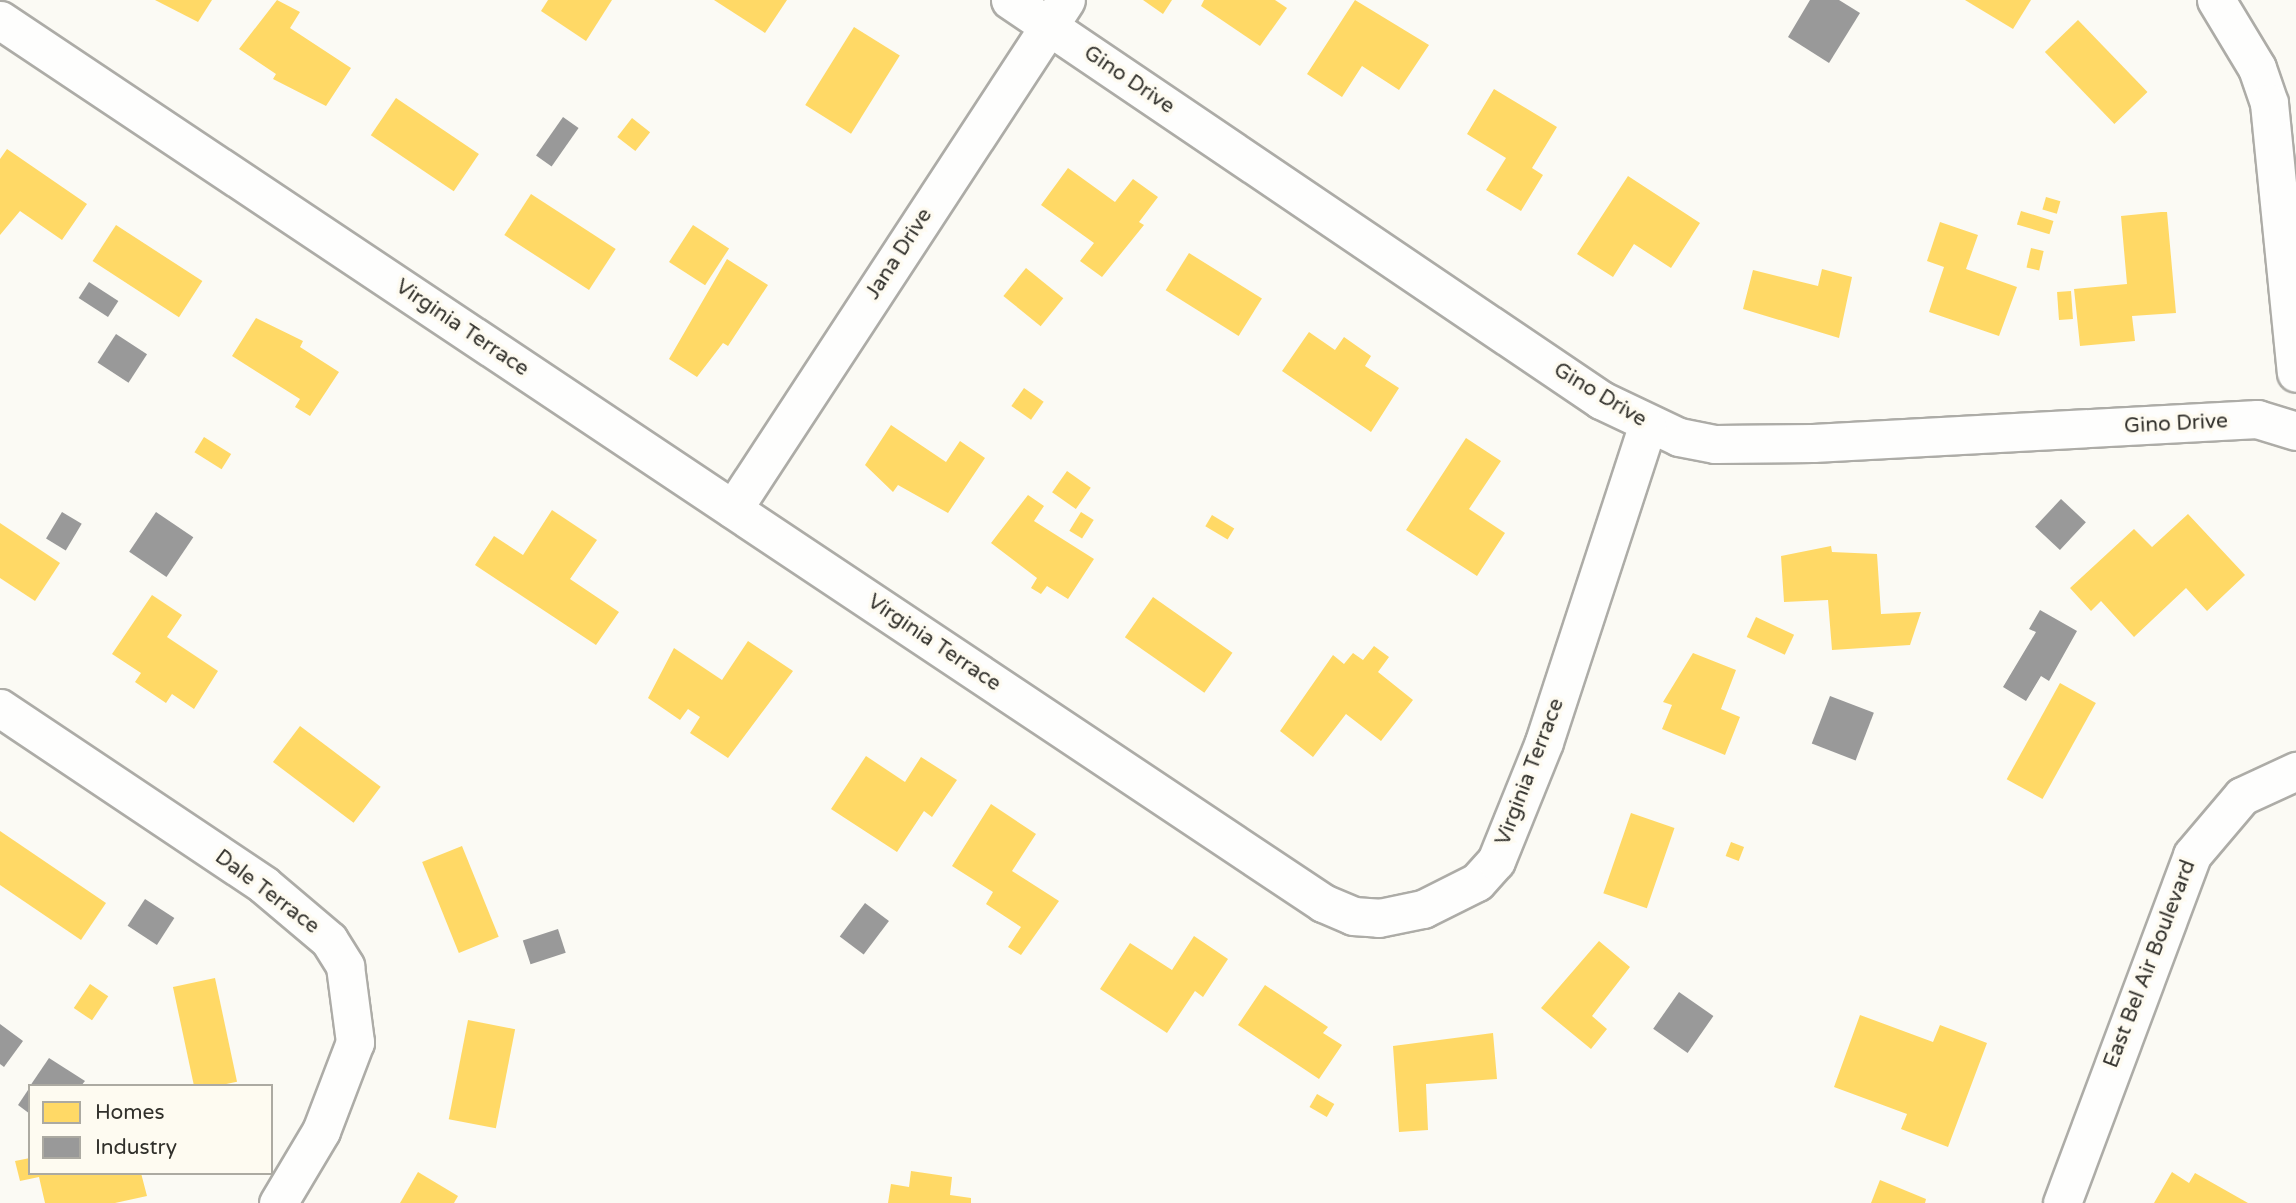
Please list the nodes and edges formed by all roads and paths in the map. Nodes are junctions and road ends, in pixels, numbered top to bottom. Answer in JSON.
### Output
{"nodes":[{"id":1,"x":1010,"y":0,"type":"edge"},
{"id":2,"x":2216,"y":0,"type":"edge"},
{"id":3,"x":1058,"y":13,"type":"edge"},
{"id":4,"x":0,"y":20,"type":"edge"},
{"id":5,"x":2296,"y":373,"type":"edge"},
{"id":6,"x":1647,"y":426,"type":"junction"},
{"id":7,"x":2296,"y":431,"type":"edge"},
{"id":8,"x":733,"y":509,"type":"junction"},
{"id":9,"x":0,"y":708,"type":"edge"},
{"id":10,"x":2296,"y":771,"type":"edge"},
{"id":11,"x":278,"y":1203,"type":"edge"},
{"id":12,"x":2062,"y":1203,"type":"edge"}],
"edges":[{"from":1,"to":3,"type":"street","name":"Gino Drive"},
{"from":2,"to":5,"type":"street"},
{"from":3,"to":6,"type":"street","name":"Gino Drive"},
{"from":3,"to":8,"type":"street","name":"Jana Drive"},
{"from":4,"to":8,"type":"street","name":"Virginia Terrace"},
{"from":6,"to":7,"type":"street","name":"Gino Drive"},
{"from":6,"to":8,"type":"street","name":"Virginia Terrace"},
{"from":9,"to":11,"type":"street","name":"Dale Terrace"},
{"from":10,"to":12,"type":"street","name":"East Bel Air Boulevard"}]}
